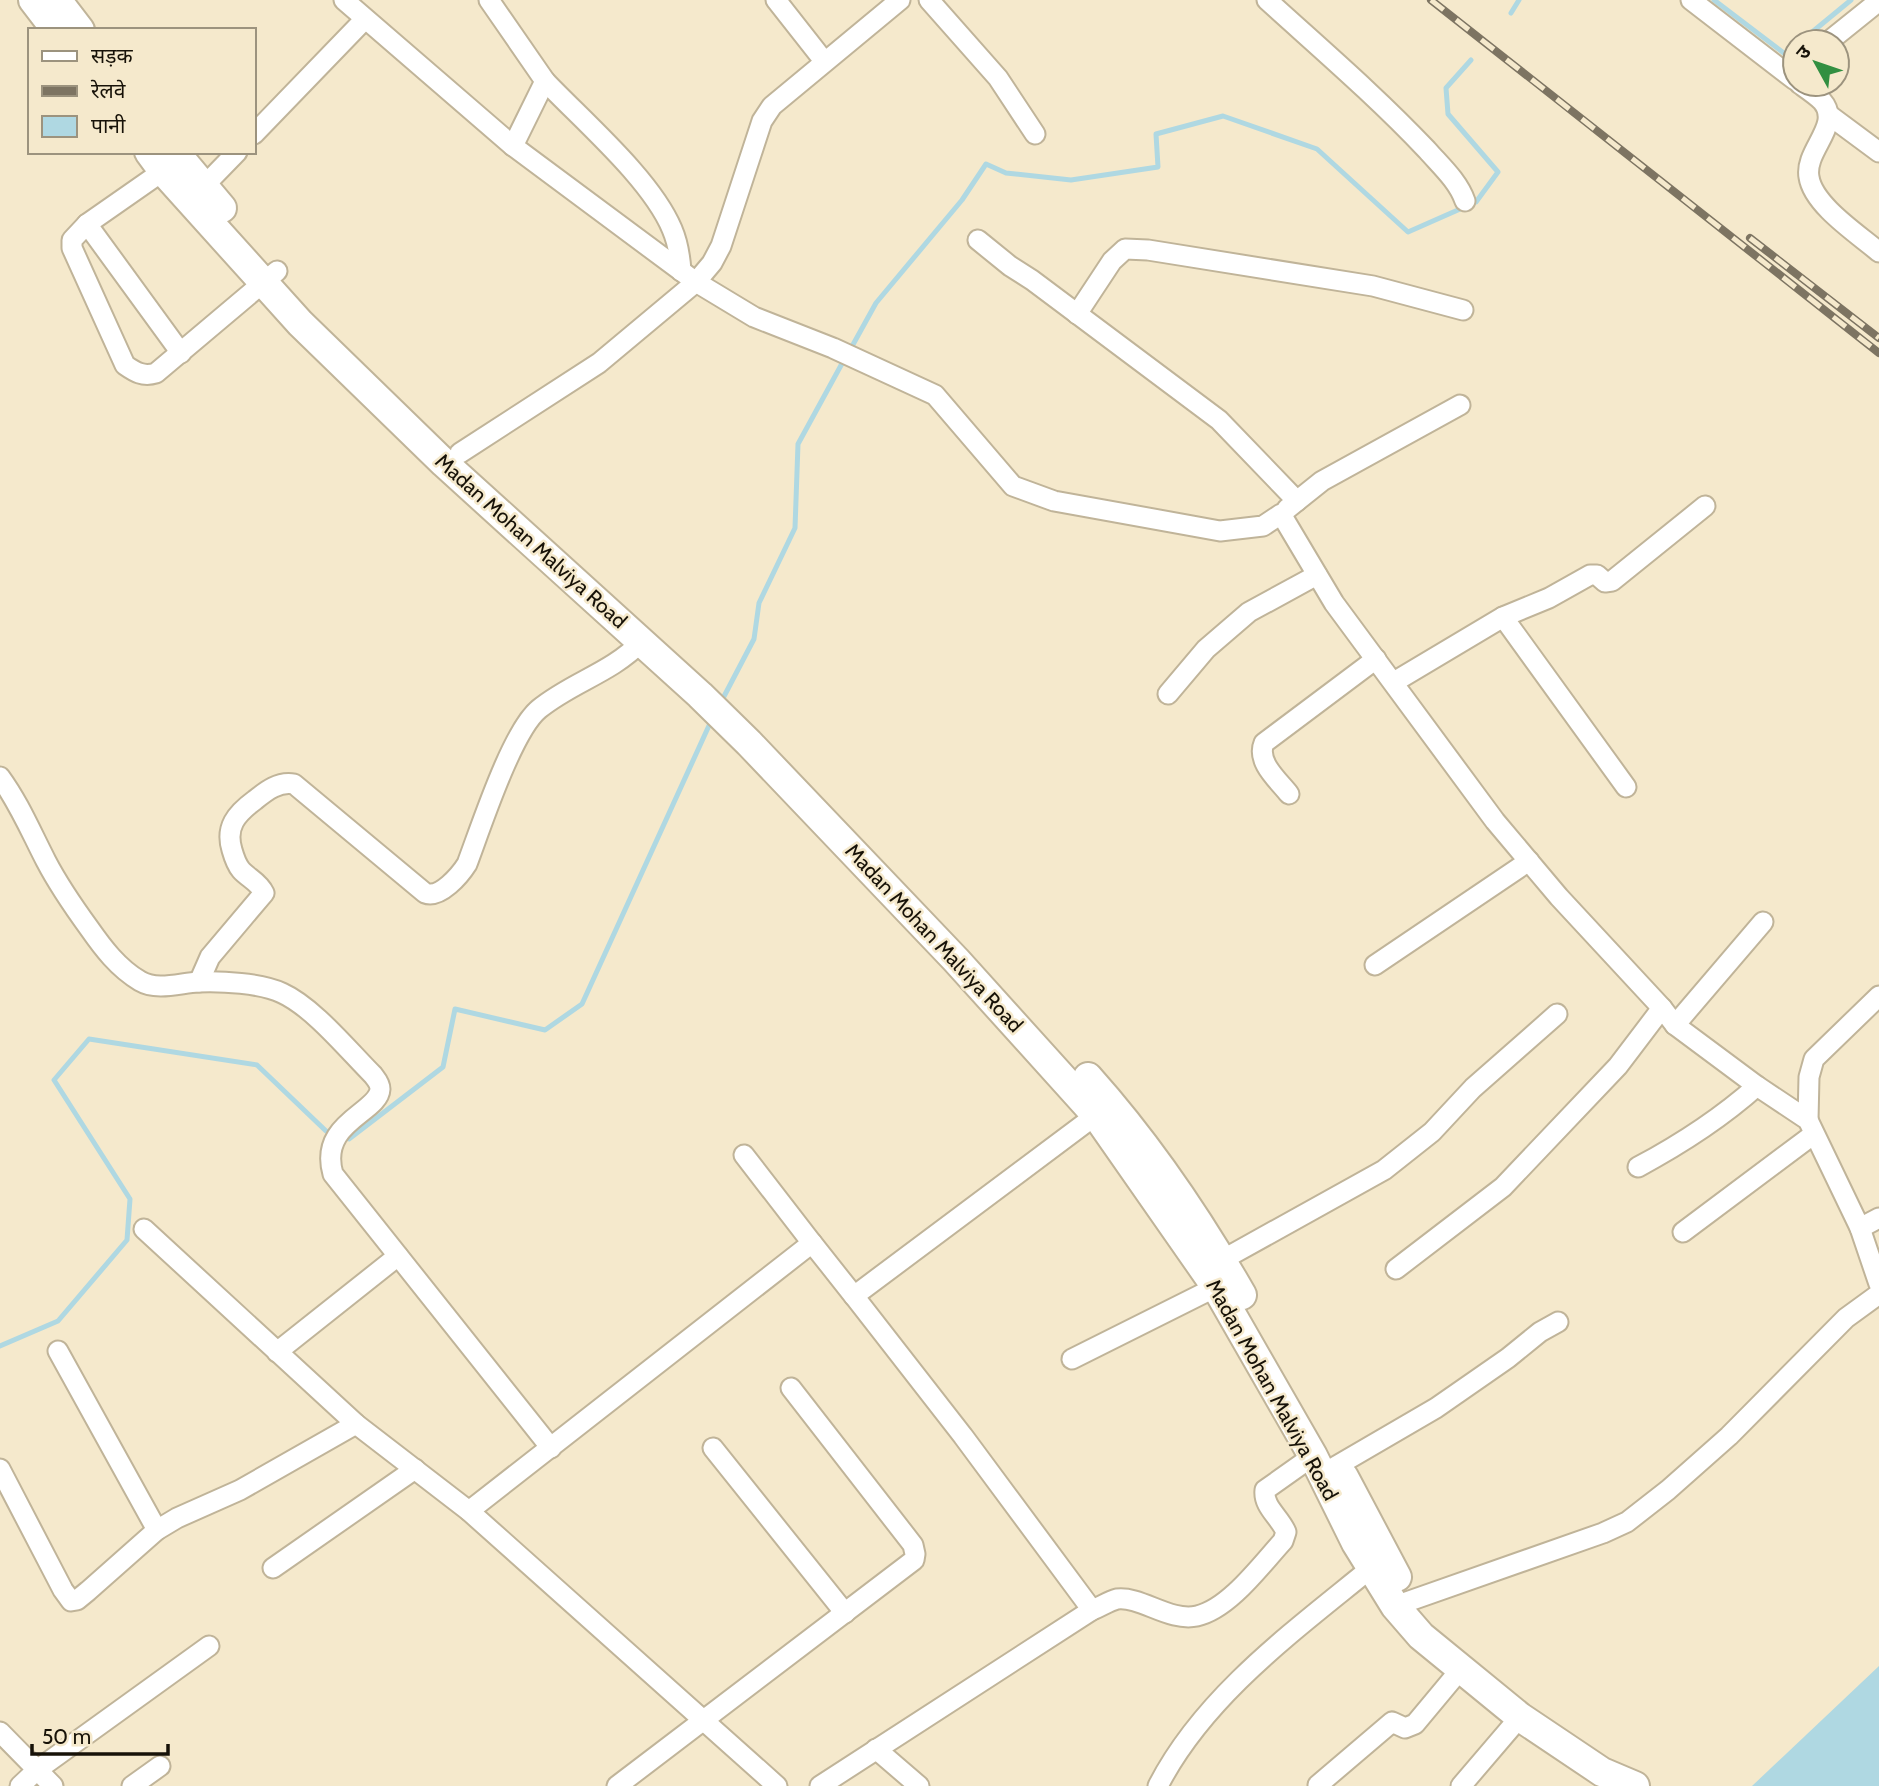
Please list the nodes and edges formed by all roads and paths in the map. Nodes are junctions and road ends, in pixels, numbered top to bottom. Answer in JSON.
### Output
{"nodes":[{"id":1,"x":33,"y":0,"type":"edge"},
{"id":2,"x":57,"y":0,"type":"edge"},
{"id":3,"x":344,"y":0,"type":"edge"},
{"id":4,"x":489,"y":0,"type":"edge"},
{"id":5,"x":776,"y":0,"type":"edge"},
{"id":6,"x":900,"y":0,"type":"edge"},
{"id":7,"x":929,"y":0,"type":"edge"},
{"id":8,"x":1267,"y":0,"type":"edge"},
{"id":9,"x":1691,"y":0,"type":"edge"},
{"id":10,"x":1879,"y":1,"type":"edge"},
{"id":11,"x":365,"y":19,"type":"junction"},
{"id":12,"x":54,"y":28,"type":"edge"},
{"id":13,"x":78,"y":28,"type":"edge"},
{"id":14,"x":1845,"y":28,"type":"edge"},
{"id":15,"x":824,"y":61,"type":"junction"},
{"id":16,"x":1781,"y":68,"type":"edge"},
{"id":17,"x":545,"y":81,"type":"junction"},
{"id":18,"x":1818,"y":98,"type":"edge"},
{"id":19,"x":1829,"y":115,"type":"junction"},
{"id":20,"x":256,"y":133,"type":"edge"},
{"id":21,"x":1035,"y":134,"type":"dead end"},
{"id":22,"x":513,"y":146,"type":"junction"},
{"id":23,"x":1879,"y":152,"type":"edge"},
{"id":24,"x":235,"y":154,"type":"edge"},
{"id":25,"x":162,"y":159,"type":"edge"},
{"id":26,"x":203,"y":187,"type":"junction"},
{"id":27,"x":1465,"y":201,"type":"dead end"},
{"id":28,"x":86,"y":224,"type":"junction"},
{"id":29,"x":978,"y":240,"type":"dead end"},
{"id":30,"x":1879,"y":252,"type":"edge"},
{"id":31,"x":689,"y":276,"type":"junction"},
{"id":32,"x":271,"y":277,"type":"junction"},
{"id":33,"x":1463,"y":310,"type":"dead end"},
{"id":34,"x":1077,"y":314,"type":"junction"},
{"id":35,"x":181,"y":354,"type":"junction"},
{"id":36,"x":1461,"y":405,"type":"dead end"},
{"id":37,"x":460,"y":453,"type":"junction"},
{"id":38,"x":1297,"y":501,"type":"junction"},
{"id":39,"x":1705,"y":506,"type":"dead end"},
{"id":40,"x":1281,"y":514,"type":"junction"},
{"id":41,"x":1317,"y":575,"type":"junction"},
{"id":42,"x":1503,"y":617,"type":"junction"},
{"id":43,"x":641,"y":642,"type":"junction"},
{"id":44,"x":1376,"y":659,"type":"junction"},
{"id":45,"x":1394,"y":682,"type":"junction"},
{"id":46,"x":704,"y":691,"type":"junction"},
{"id":47,"x":1168,"y":694,"type":"dead end"},
{"id":48,"x":751,"y":736,"type":"junction"},
{"id":49,"x":0,"y":777,"type":"edge"},
{"id":50,"x":1626,"y":787,"type":"dead end"},
{"id":51,"x":1289,"y":794,"type":"dead end"},
{"id":52,"x":1529,"y":861,"type":"junction"},
{"id":53,"x":1763,"y":922,"type":"dead end"},
{"id":54,"x":1375,"y":965,"type":"dead end"},
{"id":55,"x":199,"y":982,"type":"junction"},
{"id":56,"x":1879,"y":996,"type":"edge"},
{"id":57,"x":1662,"y":1008,"type":"junction"},
{"id":58,"x":1557,"y":1014,"type":"dead end"},
{"id":59,"x":1675,"y":1025,"type":"junction"},
{"id":60,"x":1757,"y":1086,"type":"junction"},
{"id":61,"x":1096,"y":1115,"type":"junction"},
{"id":62,"x":1811,"y":1127,"type":"junction"},
{"id":63,"x":744,"y":1155,"type":"dead end"},
{"id":64,"x":1638,"y":1167,"type":"dead end"},
{"id":65,"x":1879,"y":1218,"type":"edge"},
{"id":66,"x":1860,"y":1228,"type":"junction"},
{"id":67,"x":144,"y":1229,"type":"dead end"},
{"id":68,"x":1683,"y":1232,"type":"dead end"},
{"id":69,"x":812,"y":1243,"type":"junction"},
{"id":70,"x":398,"y":1256,"type":"junction"},
{"id":71,"x":1396,"y":1269,"type":"dead end"},
{"id":72,"x":1219,"y":1273,"type":"junction"},
{"id":73,"x":1879,"y":1284,"type":"edge"},
{"id":74,"x":1879,"y":1294,"type":"edge"},
{"id":75,"x":855,"y":1296,"type":"junction"},
{"id":76,"x":1558,"y":1322,"type":"dead end"},
{"id":77,"x":58,"y":1351,"type":"dead end"},
{"id":78,"x":277,"y":1352,"type":"junction"},
{"id":79,"x":1072,"y":1359,"type":"dead end"},
{"id":80,"x":791,"y":1388,"type":"dead end"},
{"id":81,"x":356,"y":1424,"type":"junction"},
{"id":82,"x":551,"y":1448,"type":"junction"},
{"id":83,"x":713,"y":1448,"type":"dead end"},
{"id":84,"x":1324,"y":1465,"type":"junction"},
{"id":85,"x":415,"y":1469,"type":"junction"},
{"id":86,"x":3,"y":1481,"type":"edge"},
{"id":87,"x":470,"y":1511,"type":"junction"},
{"id":88,"x":157,"y":1530,"type":"junction"},
{"id":89,"x":273,"y":1567,"type":"dead end"},
{"id":90,"x":1371,"y":1568,"type":"junction"},
{"id":91,"x":1403,"y":1604,"type":"junction"},
{"id":92,"x":1092,"y":1610,"type":"junction"},
{"id":93,"x":845,"y":1614,"type":"junction"},
{"id":94,"x":209,"y":1646,"type":"dead end"},
{"id":95,"x":1460,"y":1670,"type":"junction"},
{"id":96,"x":1520,"y":1717,"type":"junction"},
{"id":97,"x":703,"y":1721,"type":"junction"},
{"id":98,"x":0,"y":1732,"type":"edge"},
{"id":99,"x":876,"y":1749,"type":"junction"},
{"id":100,"x":160,"y":1766,"type":"dead end"},
{"id":101,"x":37,"y":1770,"type":"junction"},
{"id":102,"x":1318,"y":1785,"type":"edge"},
{"id":103,"x":1633,"y":1785,"type":"edge"},
{"id":104,"x":20,"y":1786,"type":"edge"},
{"id":105,"x":53,"y":1786,"type":"edge"},
{"id":106,"x":132,"y":1786,"type":"edge"},
{"id":107,"x":617,"y":1786,"type":"edge"},
{"id":108,"x":777,"y":1786,"type":"edge"},
{"id":109,"x":820,"y":1786,"type":"edge"},
{"id":110,"x":919,"y":1786,"type":"edge"},
{"id":111,"x":1158,"y":1786,"type":"edge"},
{"id":112,"x":1461,"y":1786,"type":"edge"}],
"edges":[{"from":1,"to":12,"type":"highway"},
{"from":2,"to":13,"type":"highway"},
{"from":3,"to":11,"type":"street"},
{"from":4,"to":17,"type":"street"},
{"from":5,"to":15,"type":"street"},
{"from":6,"to":15,"type":"street"},
{"from":7,"to":21,"type":"street"},
{"from":8,"to":27,"type":"street"},
{"from":9,"to":16,"type":"street"},
{"from":10,"to":14,"type":"street"},
{"from":11,"to":20,"type":"street"},
{"from":11,"to":22,"type":"street"},
{"from":15,"to":31,"type":"street"},
{"from":17,"to":22,"type":"street"},
{"from":17,"to":31,"type":"street"},
{"from":18,"to":19,"type":"street"},
{"from":19,"to":23,"type":"street"},
{"from":19,"to":30,"type":"street"},
{"from":22,"to":31,"type":"street"},
{"from":24,"to":26,"type":"street"},
{"from":25,"to":26,"type":"highway","name":"Madan Mohan Malviya Road"},
{"from":25,"to":28,"type":"street"},
{"from":25,"to":32,"type":"highway","name":"Madan Mohan Malviya Road"},
{"from":26,"to":32,"type":"highway","name":"Madan Mohan Malviya Road"},
{"from":28,"to":35,"type":"street"},
{"from":28,"to":35,"type":"street"},
{"from":29,"to":34,"type":"street"},
{"from":31,"to":37,"type":"street"},
{"from":31,"to":40,"type":"street"},
{"from":32,"to":35,"type":"street"},
{"from":32,"to":37,"type":"highway","name":"Madan Mohan Malviya Road"},
{"from":32,"to":43,"type":"highway","name":"Madan Mohan Malviya Road"},
{"from":33,"to":34,"type":"street"},
{"from":34,"to":38,"type":"street"},
{"from":36,"to":38,"type":"street"},
{"from":37,"to":46,"type":"highway","name":"Madan Mohan Malviya Road"},
{"from":38,"to":40,"type":"street"},
{"from":39,"to":42,"type":"street"},
{"from":40,"to":41,"type":"street"},
{"from":41,"to":44,"type":"street"},
{"from":41,"to":47,"type":"street"},
{"from":42,"to":45,"type":"street"},
{"from":42,"to":50,"type":"street"},
{"from":43,"to":46,"type":"highway","name":"Madan Mohan Malviya Road"},
{"from":43,"to":55,"type":"street"},
{"from":44,"to":45,"type":"street"},
{"from":44,"to":51,"type":"street"},
{"from":45,"to":52,"type":"street"},
{"from":46,"to":48,"type":"highway","name":"Madan Mohan Malviya Road"},
{"from":48,"to":61,"type":"highway","name":"Madan Mohan Malviya Road"},
{"from":48,"to":72,"type":"highway","name":"Madan Mohan Malviya Road"},
{"from":49,"to":55,"type":"street"},
{"from":52,"to":54,"type":"street"},
{"from":52,"to":57,"type":"street"},
{"from":53,"to":59,"type":"street"},
{"from":55,"to":70,"type":"street"},
{"from":56,"to":62,"type":"street"},
{"from":57,"to":59,"type":"street"},
{"from":57,"to":71,"type":"street"},
{"from":58,"to":72,"type":"street"},
{"from":59,"to":60,"type":"street"},
{"from":60,"to":62,"type":"street"},
{"from":60,"to":64,"type":"street"},
{"from":61,"to":72,"type":"highway","name":"Madan Mohan Malviya Road"},
{"from":61,"to":75,"type":"street"},
{"from":62,"to":66,"type":"street"},
{"from":62,"to":68,"type":"street"},
{"from":63,"to":69,"type":"street"},
{"from":65,"to":66,"type":"street"},
{"from":66,"to":73,"type":"street"},
{"from":67,"to":78,"type":"street"},
{"from":69,"to":75,"type":"street"},
{"from":69,"to":82,"type":"street"},
{"from":70,"to":78,"type":"street"},
{"from":70,"to":82,"type":"street"},
{"from":72,"to":79,"type":"street"},
{"from":72,"to":84,"type":"highway","name":"Madan Mohan Malviya Road"},
{"from":74,"to":91,"type":"street"},
{"from":75,"to":92,"type":"street"},
{"from":76,"to":84,"type":"street"},
{"from":77,"to":88,"type":"street"},
{"from":78,"to":81,"type":"street"},
{"from":80,"to":93,"type":"street"},
{"from":81,"to":85,"type":"street"},
{"from":81,"to":88,"type":"street"},
{"from":82,"to":87,"type":"street"},
{"from":83,"to":93,"type":"street"},
{"from":84,"to":90,"type":"highway","name":"Madan Mohan Malviya Road"},
{"from":84,"to":91,"type":"highway","name":"Madan Mohan Malviya Road"},
{"from":84,"to":92,"type":"street"},
{"from":85,"to":87,"type":"street"},
{"from":85,"to":89,"type":"street"},
{"from":86,"to":88,"type":"street"},
{"from":87,"to":97,"type":"street"},
{"from":90,"to":91,"type":"highway","name":"Madan Mohan Malviya Road"},
{"from":90,"to":111,"type":"street"},
{"from":91,"to":95,"type":"highway","name":"Madan Mohan Malviya Road"},
{"from":91,"to":103,"type":"highway","name":"Madan Mohan Malviya Road"},
{"from":92,"to":99,"type":"street"},
{"from":93,"to":97,"type":"street"},
{"from":94,"to":101,"type":"street"},
{"from":95,"to":96,"type":"highway","name":"Madan Mohan Malviya Road"},
{"from":95,"to":102,"type":"street"},
{"from":96,"to":103,"type":"highway","name":"Madan Mohan Malviya Road"},
{"from":96,"to":112,"type":"street"},
{"from":97,"to":107,"type":"street"},
{"from":97,"to":108,"type":"street"},
{"from":98,"to":101,"type":"street"},
{"from":99,"to":109,"type":"street"},
{"from":99,"to":110,"type":"street"},
{"from":100,"to":106,"type":"street"},
{"from":101,"to":104,"type":"street"},
{"from":101,"to":105,"type":"street"}]}
